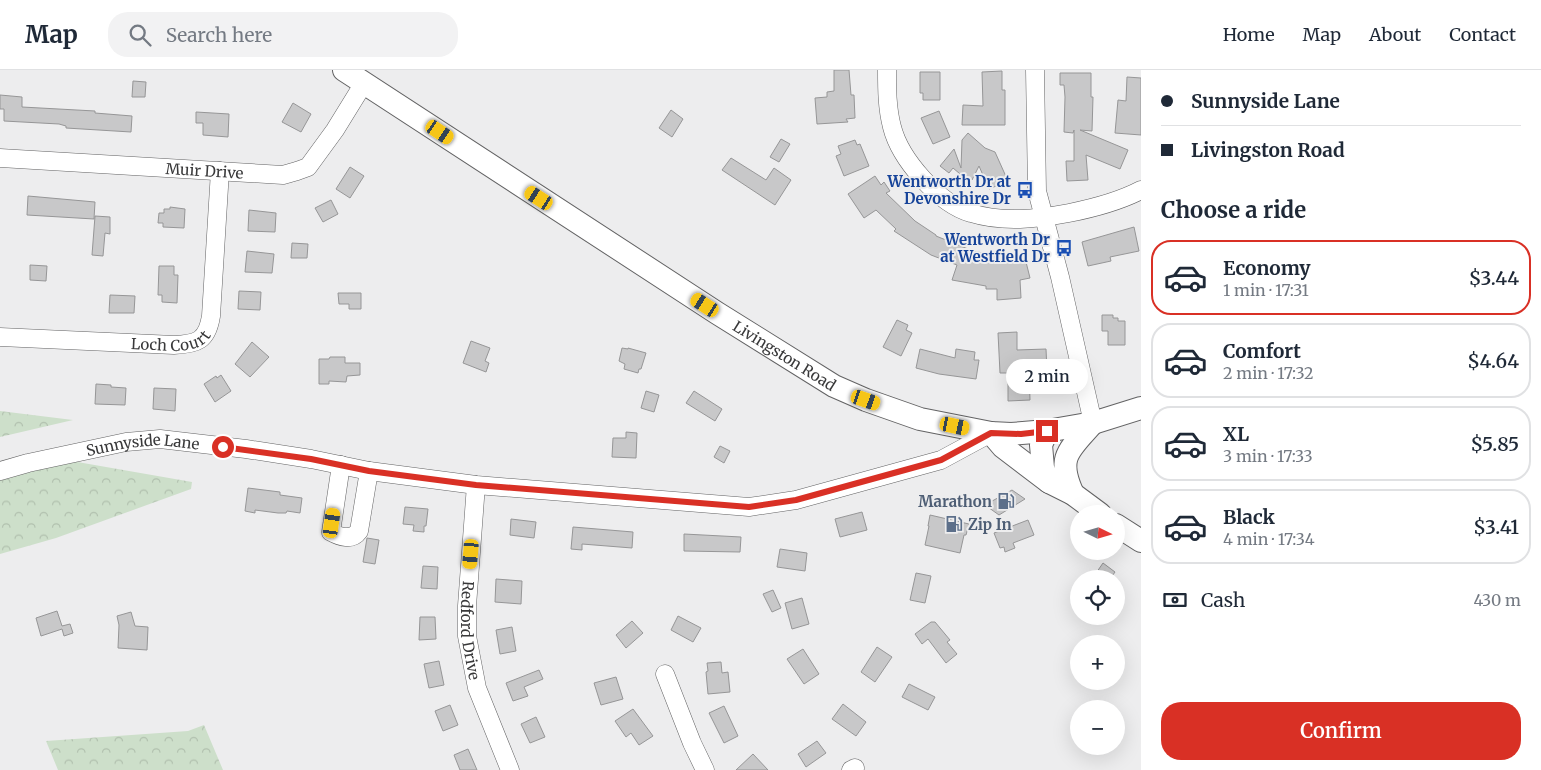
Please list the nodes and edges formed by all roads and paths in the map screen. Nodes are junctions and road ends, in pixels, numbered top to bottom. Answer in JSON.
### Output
{"nodes":[{"id":1,"x":344,"y":70,"type":"edge"},
{"id":2,"x":887,"y":70,"type":"edge"},
{"id":3,"x":1035,"y":70,"type":"edge"},
{"id":4,"x":364,"y":83,"type":"junction"},
{"id":5,"x":0,"y":158,"type":"edge"},
{"id":6,"x":220,"y":171,"type":"junction"},
{"id":7,"x":1141,"y":190,"type":"edge"},
{"id":8,"x":1043,"y":218,"type":"junction"},
{"id":9,"x":0,"y":337,"type":"edge"},
{"id":10,"x":1141,"y":408,"type":"edge"},
{"id":11,"x":1093,"y":422,"type":"junction"},
{"id":12,"x":1047,"y":431,"type":"junction"},
{"id":13,"x":991,"y":433,"type":"junction"},
{"id":14,"x":341,"y":465,"type":"junction"},
{"id":15,"x":0,"y":471,"type":"edge"},
{"id":16,"x":369,"y":471,"type":"junction"},
{"id":17,"x":476,"y":485,"type":"junction"},
{"id":18,"x":1062,"y":487,"type":"junction"},
{"id":19,"x":1087,"y":505,"type":"edge"},
{"id":20,"x":1125,"y":531,"type":"edge"},
{"id":21,"x":1141,"y":541,"type":"edge"},
{"id":22,"x":665,"y":674,"type":"dead end"},
{"id":23,"x":510,"y":770,"type":"edge"},
{"id":24,"x":705,"y":770,"type":"edge"}],
"edges":[{"from":1,"to":4,"type":"main road","name":"Livingston Road"},
{"from":2,"to":8,"type":"street"},
{"from":3,"to":8,"type":"street"},
{"from":4,"to":6,"type":"street","name":"Muir Drive"},
{"from":4,"to":13,"type":"main road","name":"Livingston Road"},
{"from":5,"to":6,"type":"street","name":"Muir Drive"},
{"from":6,"to":9,"type":"street","name":"Loch Court"},
{"from":7,"to":8,"type":"street"},
{"from":8,"to":11,"type":"street"},
{"from":10,"to":11,"type":"main road","name":"Livingston Road"},
{"from":11,"to":12,"type":"main road","name":"Livingston Road"},
{"from":11,"to":18,"type":"main road"},
{"from":12,"to":13,"type":"main road","name":"Livingston Road"},
{"from":12,"to":18,"type":"main road"},
{"from":13,"to":17,"type":"street","name":"Sunnyside Lane"},
{"from":13,"to":18,"type":"main road"},
{"from":14,"to":15,"type":"street","name":"Sunnyside Lane"},
{"from":14,"to":16,"type":"street","name":"Sunnyside Lane"},
{"from":14,"to":16,"type":"street"},
{"from":16,"to":17,"type":"street","name":"Sunnyside Lane"},
{"from":17,"to":23,"type":"street","name":"Redford Drive"},
{"from":18,"to":19,"type":"main road"},
{"from":20,"to":21,"type":"main road"},
{"from":22,"to":24,"type":"street"}]}
